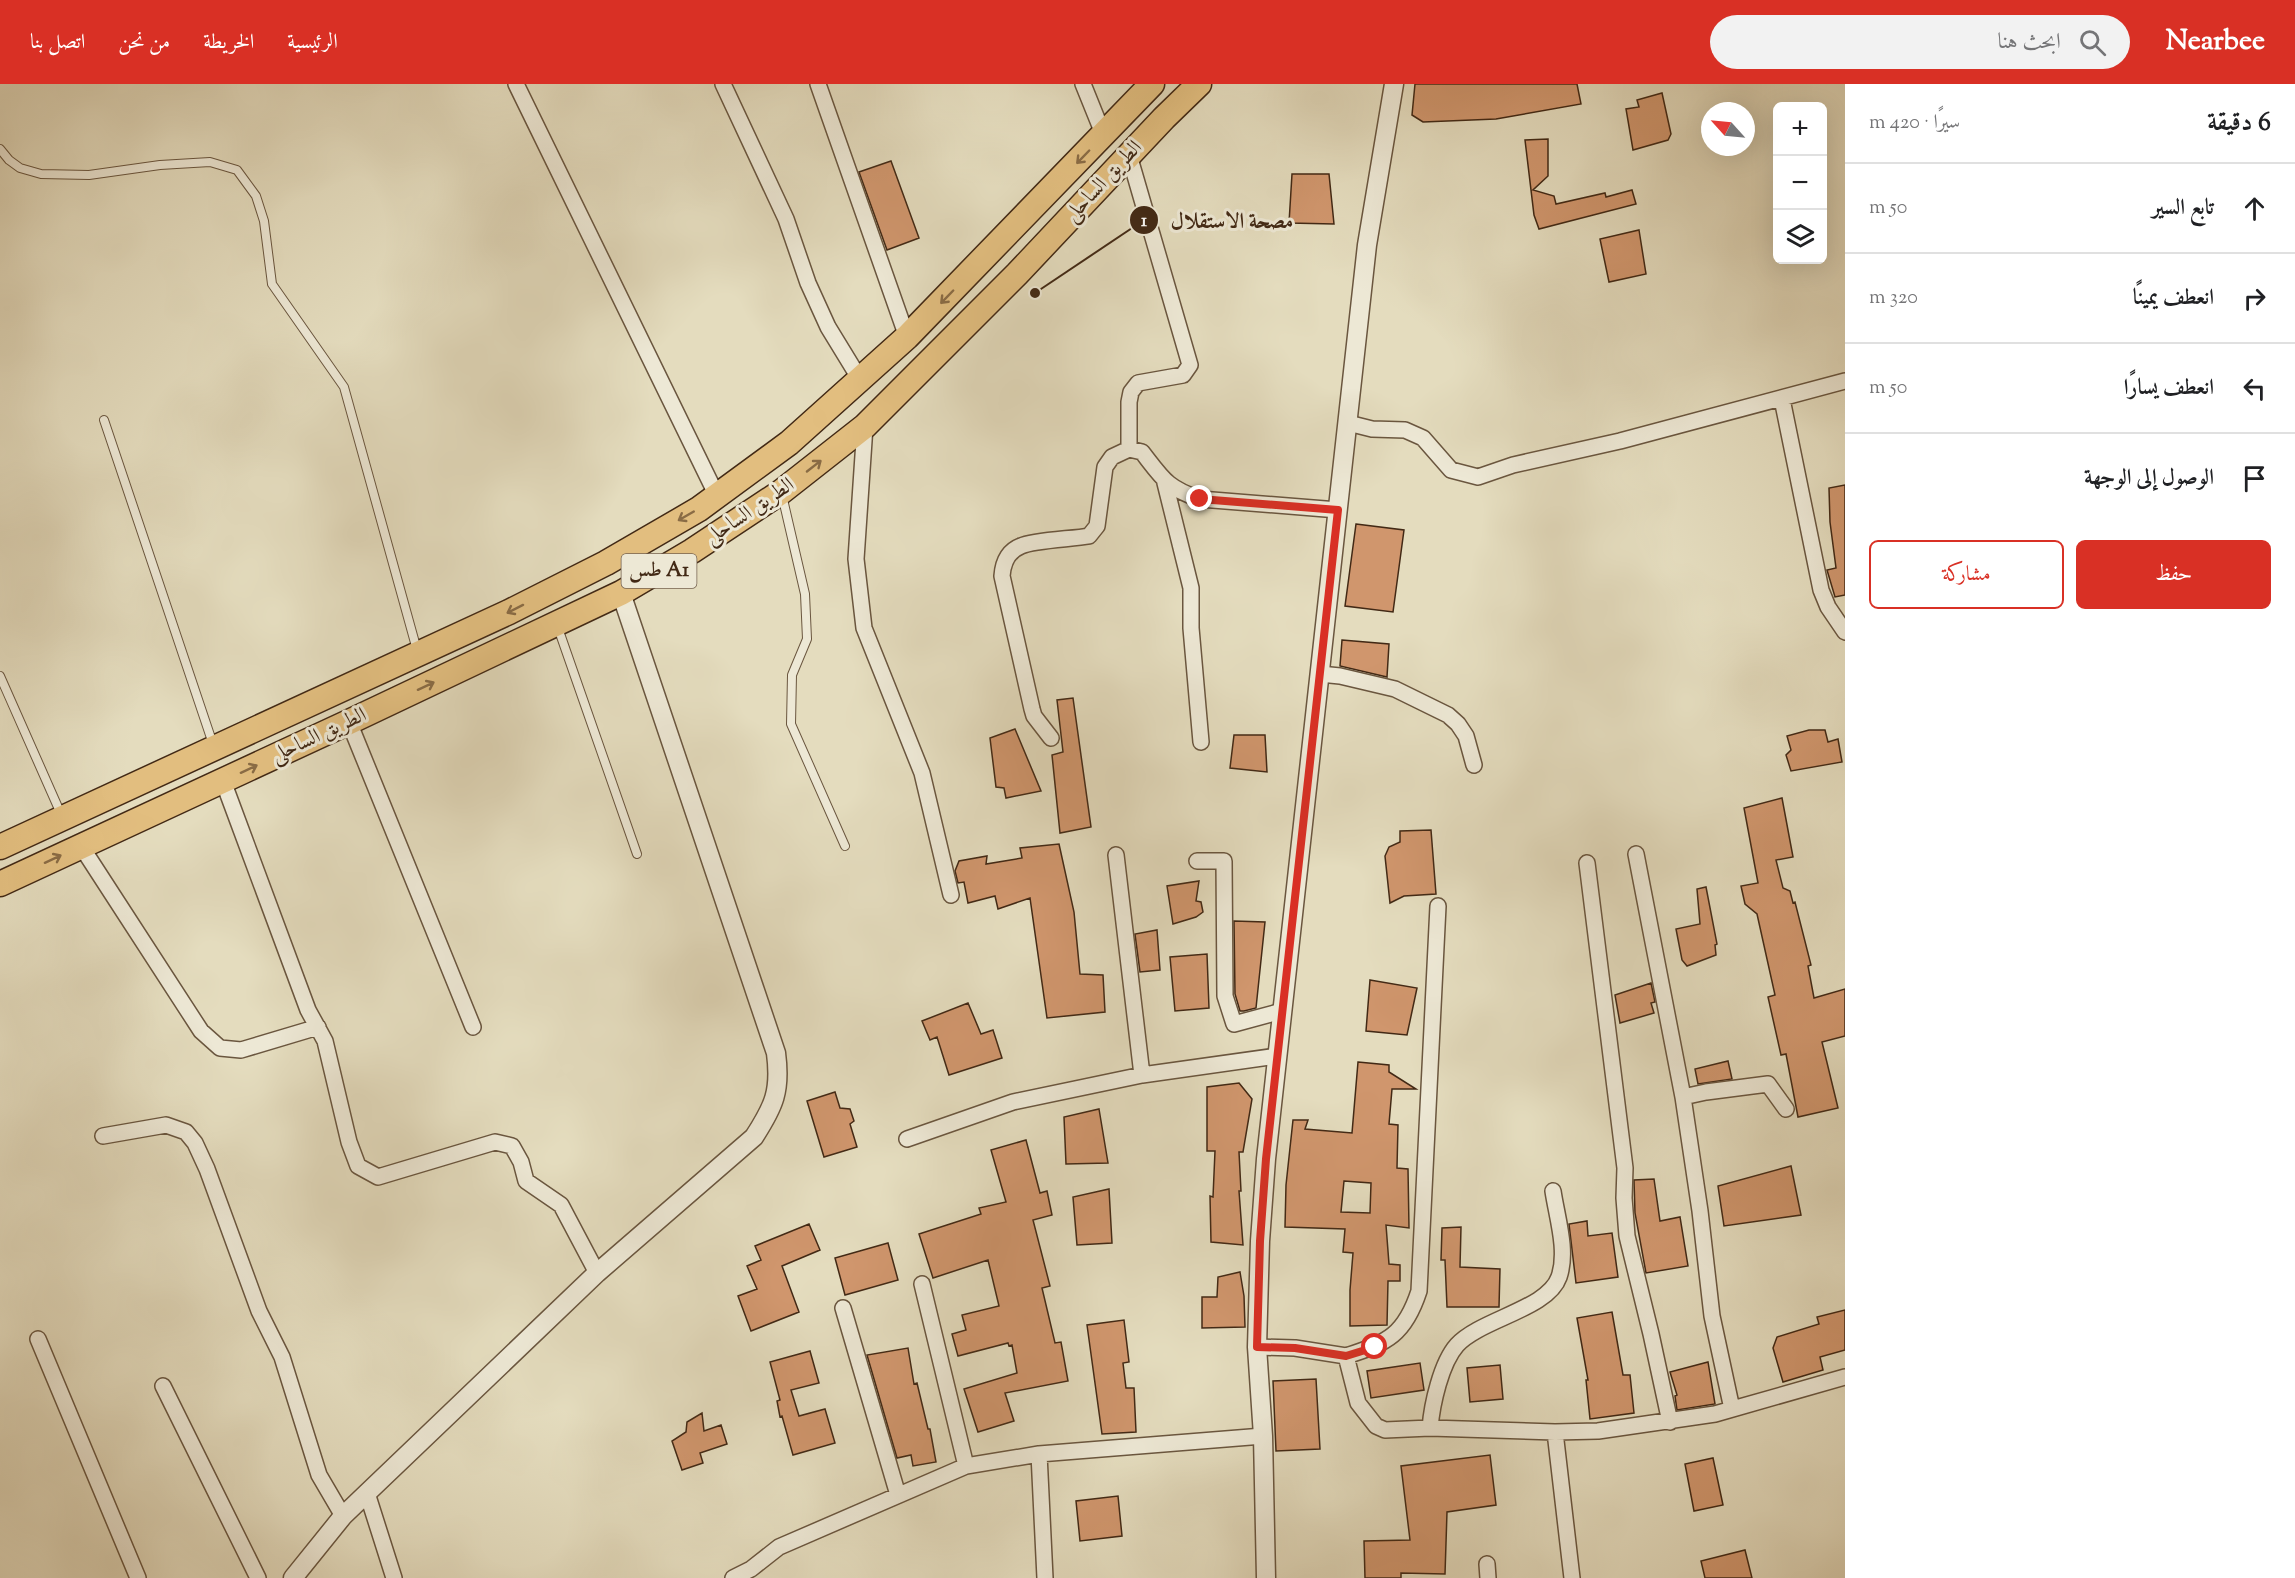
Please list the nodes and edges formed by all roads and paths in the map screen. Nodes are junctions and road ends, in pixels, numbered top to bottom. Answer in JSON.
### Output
{"nodes":[{"id":1,"x":516,"y":84,"type":"edge"},
{"id":2,"x":723,"y":84,"type":"edge"},
{"id":3,"x":818,"y":84,"type":"edge"},
{"id":4,"x":1083,"y":84,"type":"edge"},
{"id":5,"x":1152,"y":84,"type":"edge"},
{"id":6,"x":1199,"y":84,"type":"edge"},
{"id":7,"x":1394,"y":84,"type":"edge"},
{"id":8,"x":1104,"y":136,"type":"junction"},
{"id":9,"x":0,"y":149,"type":"edge"},
{"id":10,"x":1129,"y":155,"type":"junction"},
{"id":11,"x":907,"y":337,"type":"junction"},
{"id":12,"x":861,"y":381,"type":"junction"},
{"id":13,"x":1845,"y":381,"type":"edge"},
{"id":14,"x":1782,"y":399,"type":"junction"},
{"id":15,"x":105,"y":420,"type":"dead end"},
{"id":16,"x":1348,"y":423,"type":"junction"},
{"id":17,"x":865,"y":426,"type":"junction"},
{"id":18,"x":1129,"y":449,"type":"junction"},
{"id":19,"x":1165,"y":483,"type":"junction"},
{"id":20,"x":781,"y":492,"type":"junction"},
{"id":21,"x":717,"y":496,"type":"junction"},
{"id":22,"x":1338,"y":510,"type":"junction"},
{"id":23,"x":621,"y":593,"type":"junction"},
{"id":24,"x":556,"y":624,"type":"junction"},
{"id":25,"x":1845,"y":632,"type":"edge"},
{"id":26,"x":418,"y":654,"type":"junction"},
{"id":27,"x":1320,"y":674,"type":"junction"},
{"id":28,"x":0,"y":676,"type":"edge"},
{"id":29,"x":349,"y":722,"type":"junction"},
{"id":30,"x":1051,"y":738,"type":"dead end"},
{"id":31,"x":1201,"y":742,"type":"dead end"},
{"id":32,"x":215,"y":748,"type":"junction"},
{"id":33,"x":1474,"y":765,"type":"dead end"},
{"id":34,"x":223,"y":781,"type":"junction"},
{"id":35,"x":62,"y":818,"type":"junction"},
{"id":36,"x":81,"y":846,"type":"junction"},
{"id":37,"x":845,"y":846,"type":"dead end"},
{"id":38,"x":0,"y":847,"type":"edge"},
{"id":39,"x":637,"y":854,"type":"dead end"},
{"id":40,"x":1636,"y":854,"type":"dead end"},
{"id":41,"x":1116,"y":855,"type":"dead end"},
{"id":42,"x":1197,"y":861,"type":"dead end"},
{"id":43,"x":1587,"y":863,"type":"dead end"},
{"id":44,"x":0,"y":884,"type":"edge"},
{"id":45,"x":951,"y":896,"type":"dead end"},
{"id":46,"x":1438,"y":906,"type":"dead end"},
{"id":47,"x":1282,"y":1011,"type":"junction"},
{"id":48,"x":318,"y":1027,"type":"junction"},
{"id":49,"x":473,"y":1027,"type":"dead end"},
{"id":50,"x":1277,"y":1056,"type":"junction"},
{"id":51,"x":1143,"y":1075,"type":"junction"},
{"id":52,"x":1683,"y":1097,"type":"junction"},
{"id":53,"x":1786,"y":1109,"type":"dead end"},
{"id":54,"x":103,"y":1136,"type":"dead end"},
{"id":55,"x":907,"y":1139,"type":"dead end"},
{"id":56,"x":1553,"y":1191,"type":"dead end"},
{"id":57,"x":597,"y":1273,"type":"junction"},
{"id":58,"x":922,"y":1284,"type":"dead end"},
{"id":59,"x":843,"y":1308,"type":"dead end"},
{"id":60,"x":38,"y":1340,"type":"dead end"},
{"id":61,"x":1257,"y":1347,"type":"junction"},
{"id":62,"x":1346,"y":1356,"type":"junction"},
{"id":63,"x":1845,"y":1377,"type":"edge"},
{"id":64,"x":163,"y":1386,"type":"dead end"},
{"id":65,"x":1732,"y":1408,"type":"junction"},
{"id":66,"x":1670,"y":1422,"type":"junction"},
{"id":67,"x":1430,"y":1428,"type":"junction"},
{"id":68,"x":1555,"y":1432,"type":"junction"},
{"id":69,"x":1263,"y":1436,"type":"junction"},
{"id":70,"x":1039,"y":1454,"type":"junction"},
{"id":71,"x":966,"y":1467,"type":"junction"},
{"id":72,"x":367,"y":1493,"type":"junction"},
{"id":73,"x":898,"y":1495,"type":"junction"},
{"id":74,"x":343,"y":1516,"type":"junction"},
{"id":75,"x":753,"y":1573,"type":"edge"},
{"id":76,"x":138,"y":1578,"type":"edge"},
{"id":77,"x":258,"y":1578,"type":"edge"},
{"id":78,"x":293,"y":1578,"type":"edge"},
{"id":79,"x":394,"y":1578,"type":"edge"},
{"id":80,"x":733,"y":1578,"type":"edge"},
{"id":81,"x":1045,"y":1578,"type":"edge"},
{"id":82,"x":1266,"y":1578,"type":"edge"},
{"id":83,"x":1572,"y":1578,"type":"edge"}],
"edges":[{"from":1,"to":21,"type":"street"},
{"from":2,"to":12,"type":"street"},
{"from":3,"to":11,"type":"street"},
{"from":4,"to":8,"type":"street"},
{"from":5,"to":8,"type":"highway","name":"الطريق الساحلى","number":"طس A1"},
{"from":6,"to":10,"type":"highway","name":"الطريق الساحلى","number":"طس A1"},
{"from":7,"to":16,"type":"street"},
{"from":8,"to":11,"type":"highway","name":"الطريق الساحلى","number":"طس A1","one_way":true},
{"from":9,"to":26,"type":"lane"},
{"from":10,"to":17,"type":"highway","name":"الطريق الساحلى","number":"طس A1"},
{"from":10,"to":18,"type":"street"},
{"from":11,"to":12,"type":"highway","name":"الطريق الساحلى","number":"طس A1"},
{"from":12,"to":21,"type":"highway","name":"الطريق الساحلى","number":"طس A1"},
{"from":13,"to":14,"type":"street"},
{"from":14,"to":16,"type":"street"},
{"from":14,"to":25,"type":"street"},
{"from":15,"to":32,"type":"lane"},
{"from":16,"to":22,"type":"street"},
{"from":20,"to":17,"type":"highway","name":"الطريق الساحلى","number":"طس A1","one_way":true},
{"from":17,"to":45,"type":"street"},
{"from":18,"to":19,"type":"street"},
{"from":18,"to":30,"type":"street"},
{"from":19,"to":22,"type":"street"},
{"from":19,"to":31,"type":"street"},
{"from":20,"to":23,"type":"highway","name":"الطريق الساحلى","number":"طس A1"},
{"from":20,"to":37,"type":"lane"},
{"from":21,"to":26,"type":"highway","name":"الطريق الساحلى","number":"طس A1","one_way":true},
{"from":22,"to":27,"type":"street"},
{"from":23,"to":24,"type":"highway","name":"الطريق الساحلى","number":"طس A1"},
{"from":23,"to":57,"type":"street"},
{"from":29,"to":24,"type":"highway","name":"الطريق الساحلى","number":"طس A1","one_way":true},
{"from":24,"to":39,"type":"lane"},
{"from":26,"to":32,"type":"highway","name":"الطريق الساحلى","number":"طس A1"},
{"from":27,"to":33,"type":"street"},
{"from":27,"to":47,"type":"street"},
{"from":28,"to":35,"type":"lane"},
{"from":34,"to":29,"type":"highway","name":"الطريق الساحلى","number":"طس A1","one_way":true},
{"from":29,"to":49,"type":"street"},
{"from":32,"to":35,"type":"highway","name":"الطريق الساحلى","number":"طس A1"},
{"from":34,"to":36,"type":"highway","name":"الطريق الساحلى","number":"طس A1"},
{"from":34,"to":48,"type":"street"},
{"from":35,"to":38,"type":"highway","name":"الطريق الساحلى","number":"طس A1"},
{"from":44,"to":36,"type":"highway","name":"الطريق الساحلى","number":"طس A1","one_way":true},
{"from":36,"to":48,"type":"street"},
{"from":40,"to":52,"type":"street"},
{"from":41,"to":51,"type":"street"},
{"from":42,"to":47,"type":"street"},
{"from":43,"to":66,"type":"street"},
{"from":46,"to":62,"type":"street"},
{"from":47,"to":50,"type":"street"},
{"from":48,"to":57,"type":"street"},
{"from":50,"to":51,"type":"street"},
{"from":50,"to":61,"type":"street"},
{"from":51,"to":55,"type":"street"},
{"from":52,"to":53,"type":"street"},
{"from":52,"to":65,"type":"street"},
{"from":54,"to":74,"type":"street"},
{"from":56,"to":67,"type":"street"},
{"from":57,"to":72,"type":"street"},
{"from":58,"to":71,"type":"street"},
{"from":59,"to":73,"type":"street"},
{"from":60,"to":76,"type":"street"},
{"from":61,"to":62,"type":"street"},
{"from":61,"to":69,"type":"street"},
{"from":62,"to":67,"type":"street"},
{"from":63,"to":65,"type":"street"},
{"from":64,"to":77,"type":"street"},
{"from":65,"to":66,"type":"street"},
{"from":66,"to":68,"type":"street"},
{"from":67,"to":68,"type":"street"},
{"from":68,"to":83,"type":"street"},
{"from":69,"to":70,"type":"street"},
{"from":69,"to":82,"type":"street"},
{"from":70,"to":71,"type":"street"},
{"from":70,"to":81,"type":"street"},
{"from":71,"to":73,"type":"street"},
{"from":72,"to":74,"type":"street"},
{"from":72,"to":79,"type":"street"},
{"from":73,"to":75,"type":"street"},
{"from":74,"to":78,"type":"street"},
{"from":75,"to":80,"type":"street"}]}
